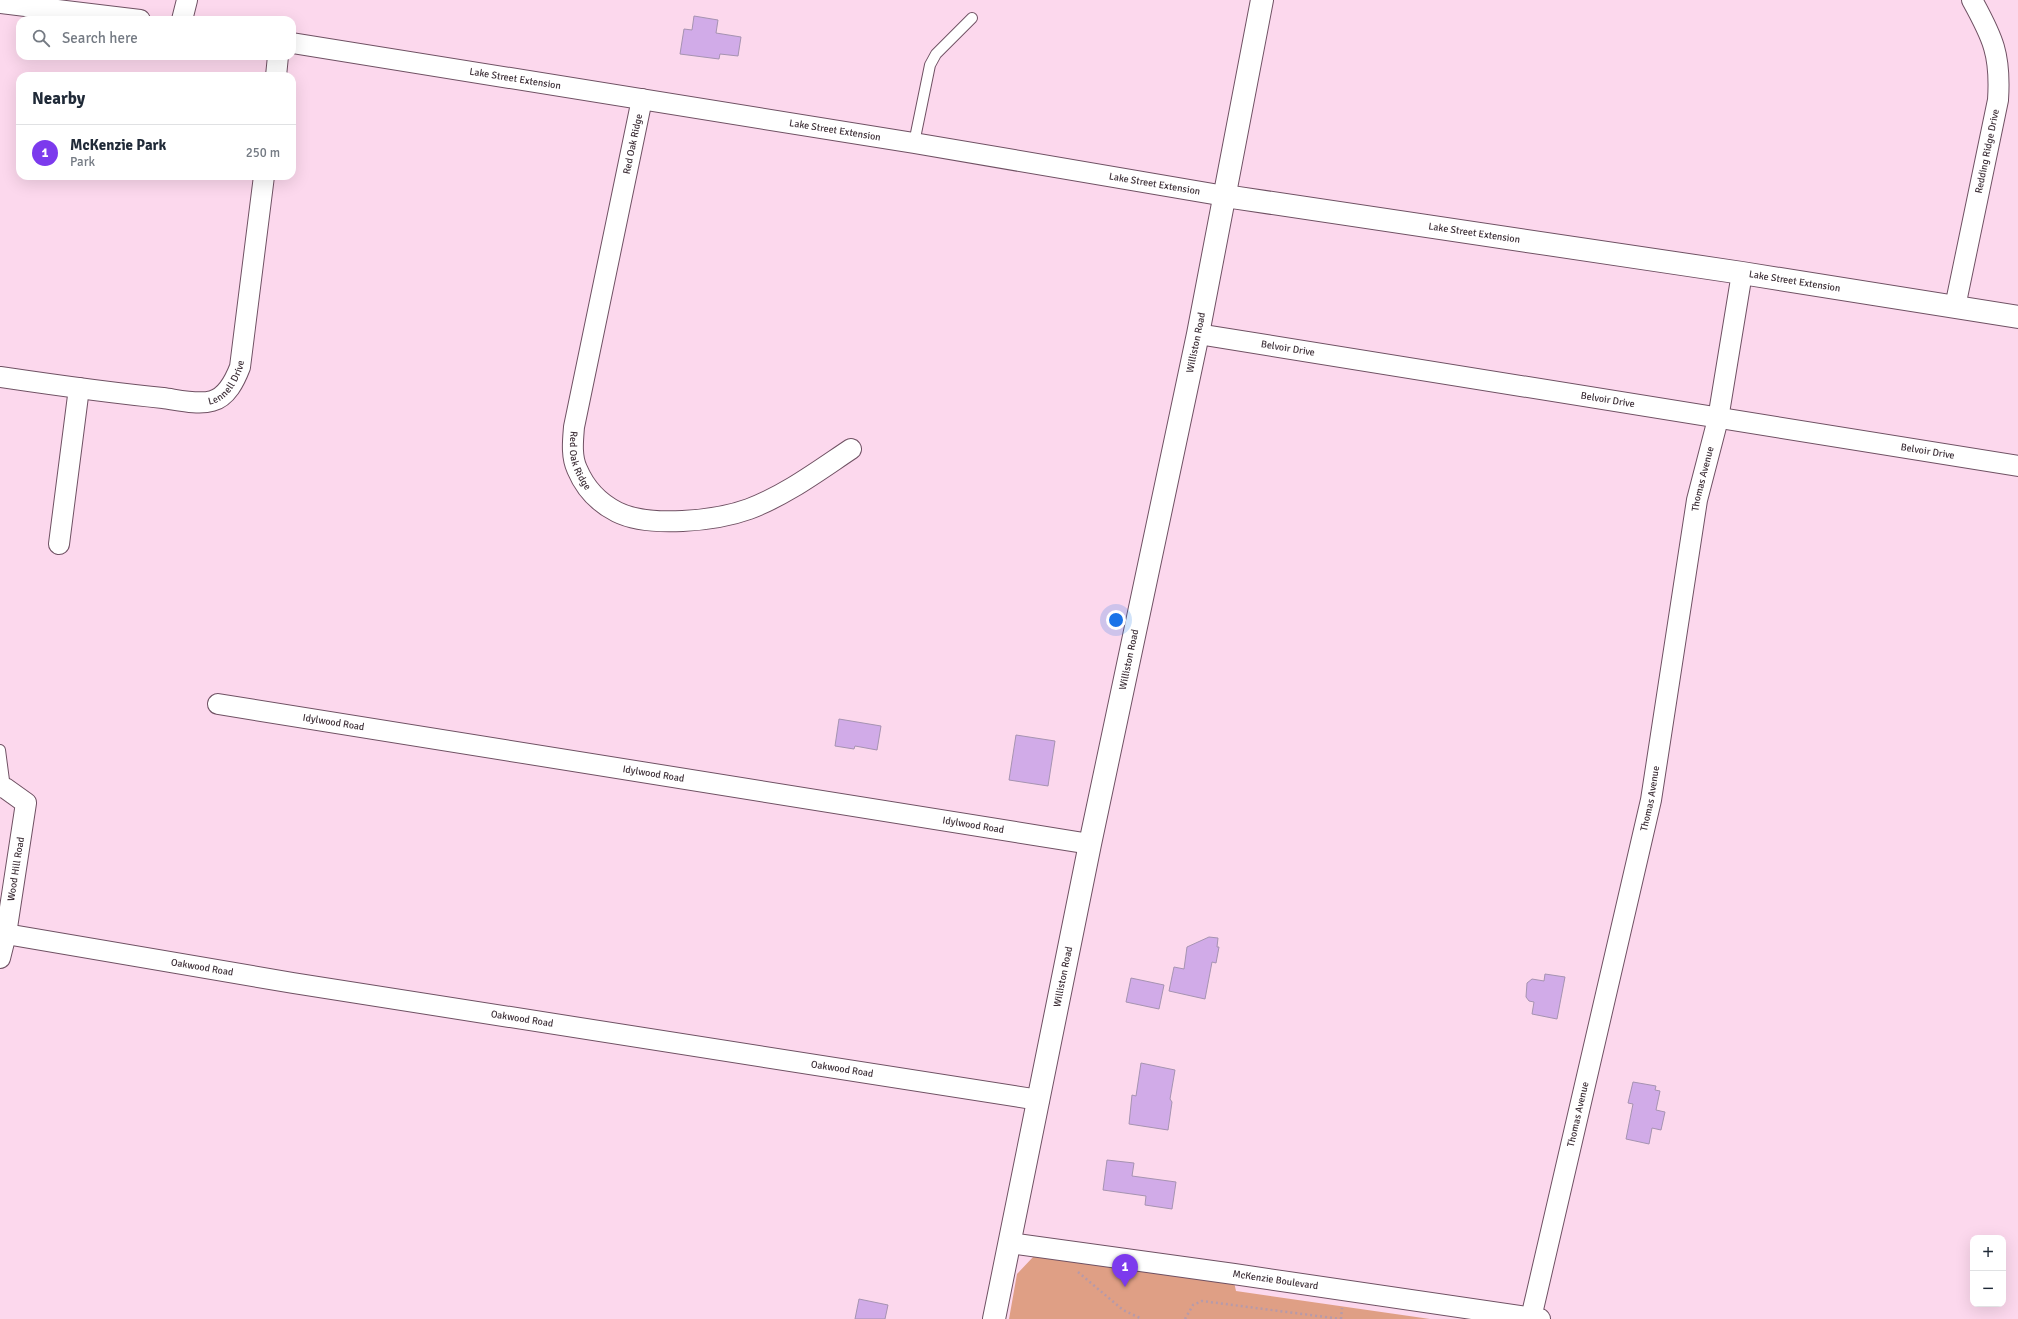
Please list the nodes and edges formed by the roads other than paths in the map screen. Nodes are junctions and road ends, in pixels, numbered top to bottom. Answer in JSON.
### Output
{"nodes":[{"id":1,"x":187,"y":0,"type":"edge"},
{"id":2,"x":1262,"y":0,"type":"edge"},
{"id":3,"x":1972,"y":0,"type":"edge"},
{"id":4,"x":0,"y":3,"type":"edge"},
{"id":5,"x":107,"y":16,"type":"edge"},
{"id":6,"x":183,"y":16,"type":"edge"},
{"id":7,"x":972,"y":18,"type":"dead end"},
{"id":8,"x":296,"y":44,"type":"edge"},
{"id":9,"x":278,"y":60,"type":"edge"},
{"id":10,"x":276,"y":72,"type":"edge"},
{"id":11,"x":642,"y":99,"type":"junction"},
{"id":12,"x":914,"y":142,"type":"junction"},
{"id":13,"x":263,"y":180,"type":"edge"},
{"id":14,"x":1225,"y":196,"type":"junction"},
{"id":15,"x":1742,"y":273,"type":"junction"},
{"id":16,"x":1955,"y":307,"type":"junction"},
{"id":17,"x":2018,"y":317,"type":"edge"},
{"id":18,"x":1198,"y":334,"type":"junction"},
{"id":19,"x":0,"y":377,"type":"edge"},
{"id":20,"x":79,"y":388,"type":"junction"},
{"id":21,"x":1718,"y":419,"type":"junction"},
{"id":22,"x":851,"y":449,"type":"dead end"},
{"id":23,"x":2018,"y":466,"type":"edge"},
{"id":24,"x":59,"y":544,"type":"dead end"},
{"id":25,"x":218,"y":704,"type":"dead end"},
{"id":26,"x":0,"y":750,"type":"edge"},
{"id":27,"x":2,"y":787,"type":"edge"},
{"id":28,"x":1090,"y":844,"type":"junction"},
{"id":29,"x":6,"y":934,"type":"junction"},
{"id":30,"x":0,"y":958,"type":"edge"},
{"id":31,"x":1039,"y":1100,"type":"junction"},
{"id":32,"x":1010,"y":1243,"type":"junction"},
{"id":33,"x":1535,"y":1318,"type":"edge"},
{"id":34,"x":994,"y":1319,"type":"edge"}],
"edges":[{"from":1,"to":6,"type":"street"},
{"from":2,"to":14,"type":"main road","name":"Williston Road"},
{"from":3,"to":16,"type":"street","name":"Redding Ridge Drive"},
{"from":4,"to":5,"type":"street"},
{"from":7,"to":12,"type":"lane"},
{"from":8,"to":11,"type":"street","name":"Lake Street Extension"},
{"from":9,"to":10,"type":"street"},
{"from":11,"to":12,"type":"street","name":"Lake Street Extension"},
{"from":11,"to":22,"type":"street","name":"Red Oak Ridge"},
{"from":12,"to":14,"type":"street","name":"Lake Street Extension"},
{"from":13,"to":20,"type":"street","name":"Lennell Drive"},
{"from":14,"to":15,"type":"main road","name":"Lake Street Extension"},
{"from":14,"to":18,"type":"main road","name":"Williston Road"},
{"from":15,"to":16,"type":"main road","name":"Lake Street Extension"},
{"from":15,"to":21,"type":"street","name":"Thomas Avenue"},
{"from":16,"to":17,"type":"main road","name":"Lake Street Extension"},
{"from":18,"to":21,"type":"street","name":"Belvoir Drive"},
{"from":18,"to":28,"type":"main road","name":"Williston Road"},
{"from":19,"to":20,"type":"street","name":"Lennell Drive"},
{"from":20,"to":24,"type":"street"},
{"from":21,"to":23,"type":"street","name":"Belvoir Drive"},
{"from":21,"to":33,"type":"street","name":"Thomas Avenue"},
{"from":25,"to":28,"type":"street","name":"Idylwood Road"},
{"from":26,"to":27,"type":"lane"},
{"from":27,"to":29,"type":"street","name":"Wood Hill Road"},
{"from":28,"to":31,"type":"main road","name":"Williston Road"},
{"from":29,"to":30,"type":"street","name":"Wood Hill Road"},
{"from":29,"to":31,"type":"street","name":"Oakwood Road"},
{"from":31,"to":32,"type":"main road","name":"Williston Road"},
{"from":32,"to":33,"type":"street","name":"McKenzie Boulevard"},
{"from":32,"to":34,"type":"main road","name":"Williston Road"}]}
